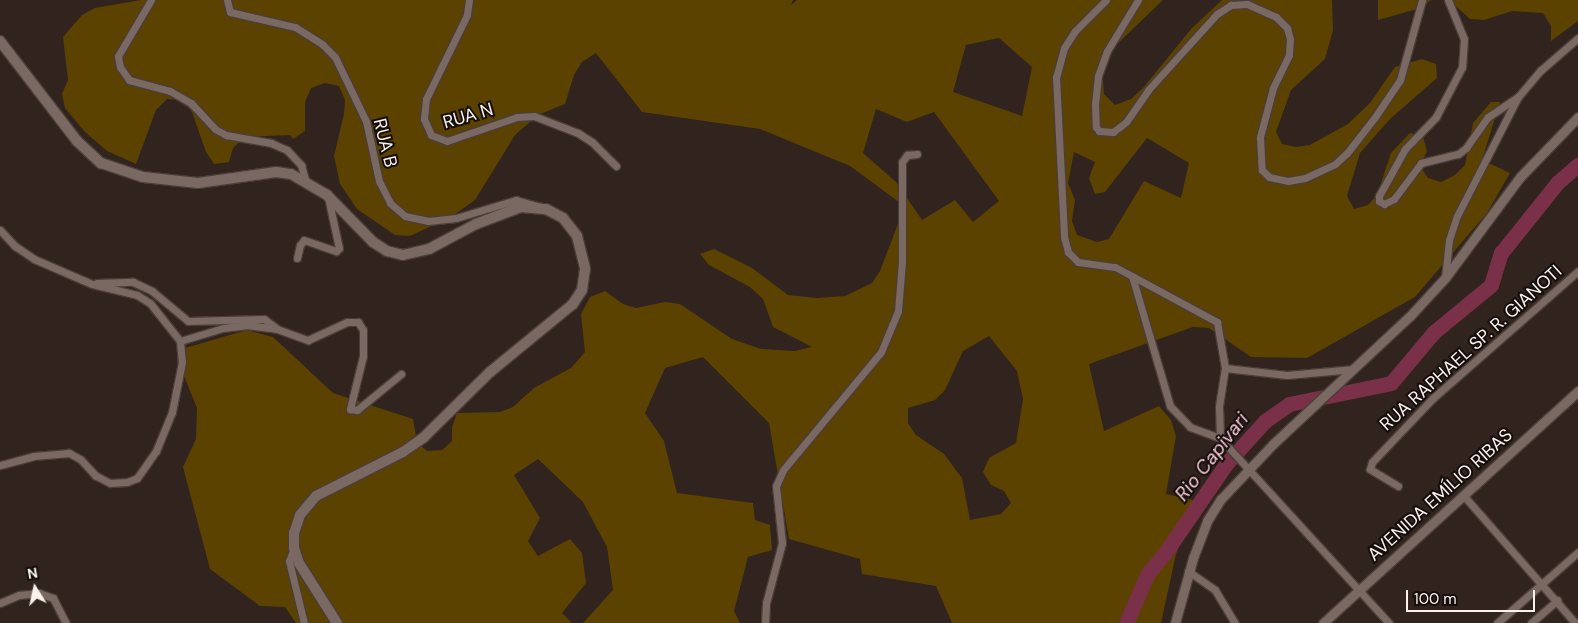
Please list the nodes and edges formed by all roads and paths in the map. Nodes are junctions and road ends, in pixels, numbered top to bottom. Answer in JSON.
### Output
{"nodes":[{"id":1,"x":151,"y":0,"type":"edge"},
{"id":2,"x":227,"y":0,"type":"edge"},
{"id":3,"x":469,"y":0,"type":"edge"},
{"id":4,"x":1106,"y":0,"type":"edge"},
{"id":5,"x":1138,"y":0,"type":"edge"},
{"id":6,"x":1422,"y":0,"type":"edge"},
{"id":7,"x":1448,"y":0,"type":"edge"},
{"id":8,"x":1578,"y":38,"type":"edge"},
{"id":9,"x":0,"y":41,"type":"edge"},
{"id":10,"x":1518,"y":97,"type":"junction"},
{"id":11,"x":1578,"y":117,"type":"edge"},
{"id":12,"x":917,"y":154,"type":"dead end"},
{"id":13,"x":616,"y":166,"type":"dead end"},
{"id":14,"x":305,"y":179,"type":"junction"},
{"id":15,"x":327,"y":195,"type":"junction"},
{"id":16,"x":546,"y":209,"type":"junction"},
{"id":17,"x":0,"y":230,"type":"edge"},
{"id":18,"x":297,"y":258,"type":"dead end"},
{"id":19,"x":1578,"y":271,"type":"edge"},
{"id":20,"x":1132,"y":276,"type":"junction"},
{"id":21,"x":1445,"y":278,"type":"junction"},
{"id":22,"x":92,"y":284,"type":"junction"},
{"id":23,"x":277,"y":328,"type":"junction"},
{"id":24,"x":180,"y":341,"type":"junction"},
{"id":25,"x":1225,"y":368,"type":"junction"},
{"id":26,"x":1354,"y":369,"type":"junction"},
{"id":27,"x":401,"y":374,"type":"dead end"},
{"id":28,"x":1578,"y":391,"type":"edge"},
{"id":29,"x":1222,"y":440,"type":"junction"},
{"id":30,"x":0,"y":466,"type":"edge"},
{"id":31,"x":1246,"y":467,"type":"junction"},
{"id":32,"x":1398,"y":486,"type":"dead end"},
{"id":33,"x":1464,"y":496,"type":"junction"},
{"id":34,"x":294,"y":548,"type":"junction"},
{"id":35,"x":1578,"y":552,"type":"edge"},
{"id":36,"x":1188,"y":571,"type":"junction"},
{"id":37,"x":1542,"y":583,"type":"junction"},
{"id":38,"x":1358,"y":590,"type":"junction"},
{"id":39,"x":1556,"y":600,"type":"junction"},
{"id":40,"x":0,"y":603,"type":"edge"},
{"id":41,"x":66,"y":623,"type":"edge"},
{"id":42,"x":304,"y":623,"type":"edge"},
{"id":43,"x":337,"y":623,"type":"edge"},
{"id":44,"x":765,"y":623,"type":"edge"},
{"id":45,"x":1176,"y":623,"type":"edge"},
{"id":46,"x":1235,"y":623,"type":"edge"},
{"id":47,"x":1323,"y":623,"type":"edge"},
{"id":48,"x":1389,"y":623,"type":"edge"},
{"id":49,"x":1497,"y":623,"type":"edge"},
{"id":50,"x":1531,"y":623,"type":"edge"},
{"id":51,"x":1575,"y":623,"type":"edge"}],
"edges":[{"from":1,"to":14,"type":"street"},
{"from":2,"to":16,"type":"street","name":"RUA B"},
{"from":3,"to":13,"type":"street","name":"RUA N"},
{"from":4,"to":20,"type":"street"},
{"from":5,"to":6,"type":"street"},
{"from":7,"to":10,"type":"street"},
{"from":8,"to":10,"type":"street"},
{"from":9,"to":14,"type":"main road"},
{"from":10,"to":21,"type":"street"},
{"from":11,"to":21,"type":"street"},
{"from":12,"to":44,"type":"street"},
{"from":14,"to":15,"type":"main road"},
{"from":15,"to":16,"type":"main road"},
{"from":15,"to":18,"type":"street"},
{"from":16,"to":34,"type":"main road"},
{"from":17,"to":22,"type":"street"},
{"from":19,"to":32,"type":"street","name":"RUA RAPHAEL SP. R. GIANOTI"},
{"from":20,"to":25,"type":"street"},
{"from":20,"to":29,"type":"street"},
{"from":21,"to":26,"type":"street"},
{"from":22,"to":23,"type":"street"},
{"from":22,"to":24,"type":"street"},
{"from":23,"to":24,"type":"street"},
{"from":23,"to":27,"type":"street"},
{"from":24,"to":30,"type":"street"},
{"from":25,"to":26,"type":"street"},
{"from":25,"to":29,"type":"street"},
{"from":26,"to":31,"type":"street"},
{"from":28,"to":33,"type":"street","name":"AVENIDA EMÍLIO RIBAS"},
{"from":29,"to":31,"type":"street"},
{"from":31,"to":36,"type":"street"},
{"from":31,"to":38,"type":"street"},
{"from":33,"to":37,"type":"street"},
{"from":33,"to":38,"type":"street","name":"AVENIDA EMÍLIO RIBAS"},
{"from":34,"to":42,"type":"street"},
{"from":34,"to":43,"type":"main road"},
{"from":35,"to":37,"type":"street"},
{"from":36,"to":45,"type":"street"},
{"from":36,"to":46,"type":"street"},
{"from":37,"to":39,"type":"street"},
{"from":37,"to":49,"type":"street"},
{"from":38,"to":47,"type":"street","name":"AVENIDA EMÍLIO RIBAS"},
{"from":38,"to":48,"type":"street"},
{"from":39,"to":50,"type":"street"},
{"from":39,"to":51,"type":"street"},
{"from":40,"to":41,"type":"street"}]}
